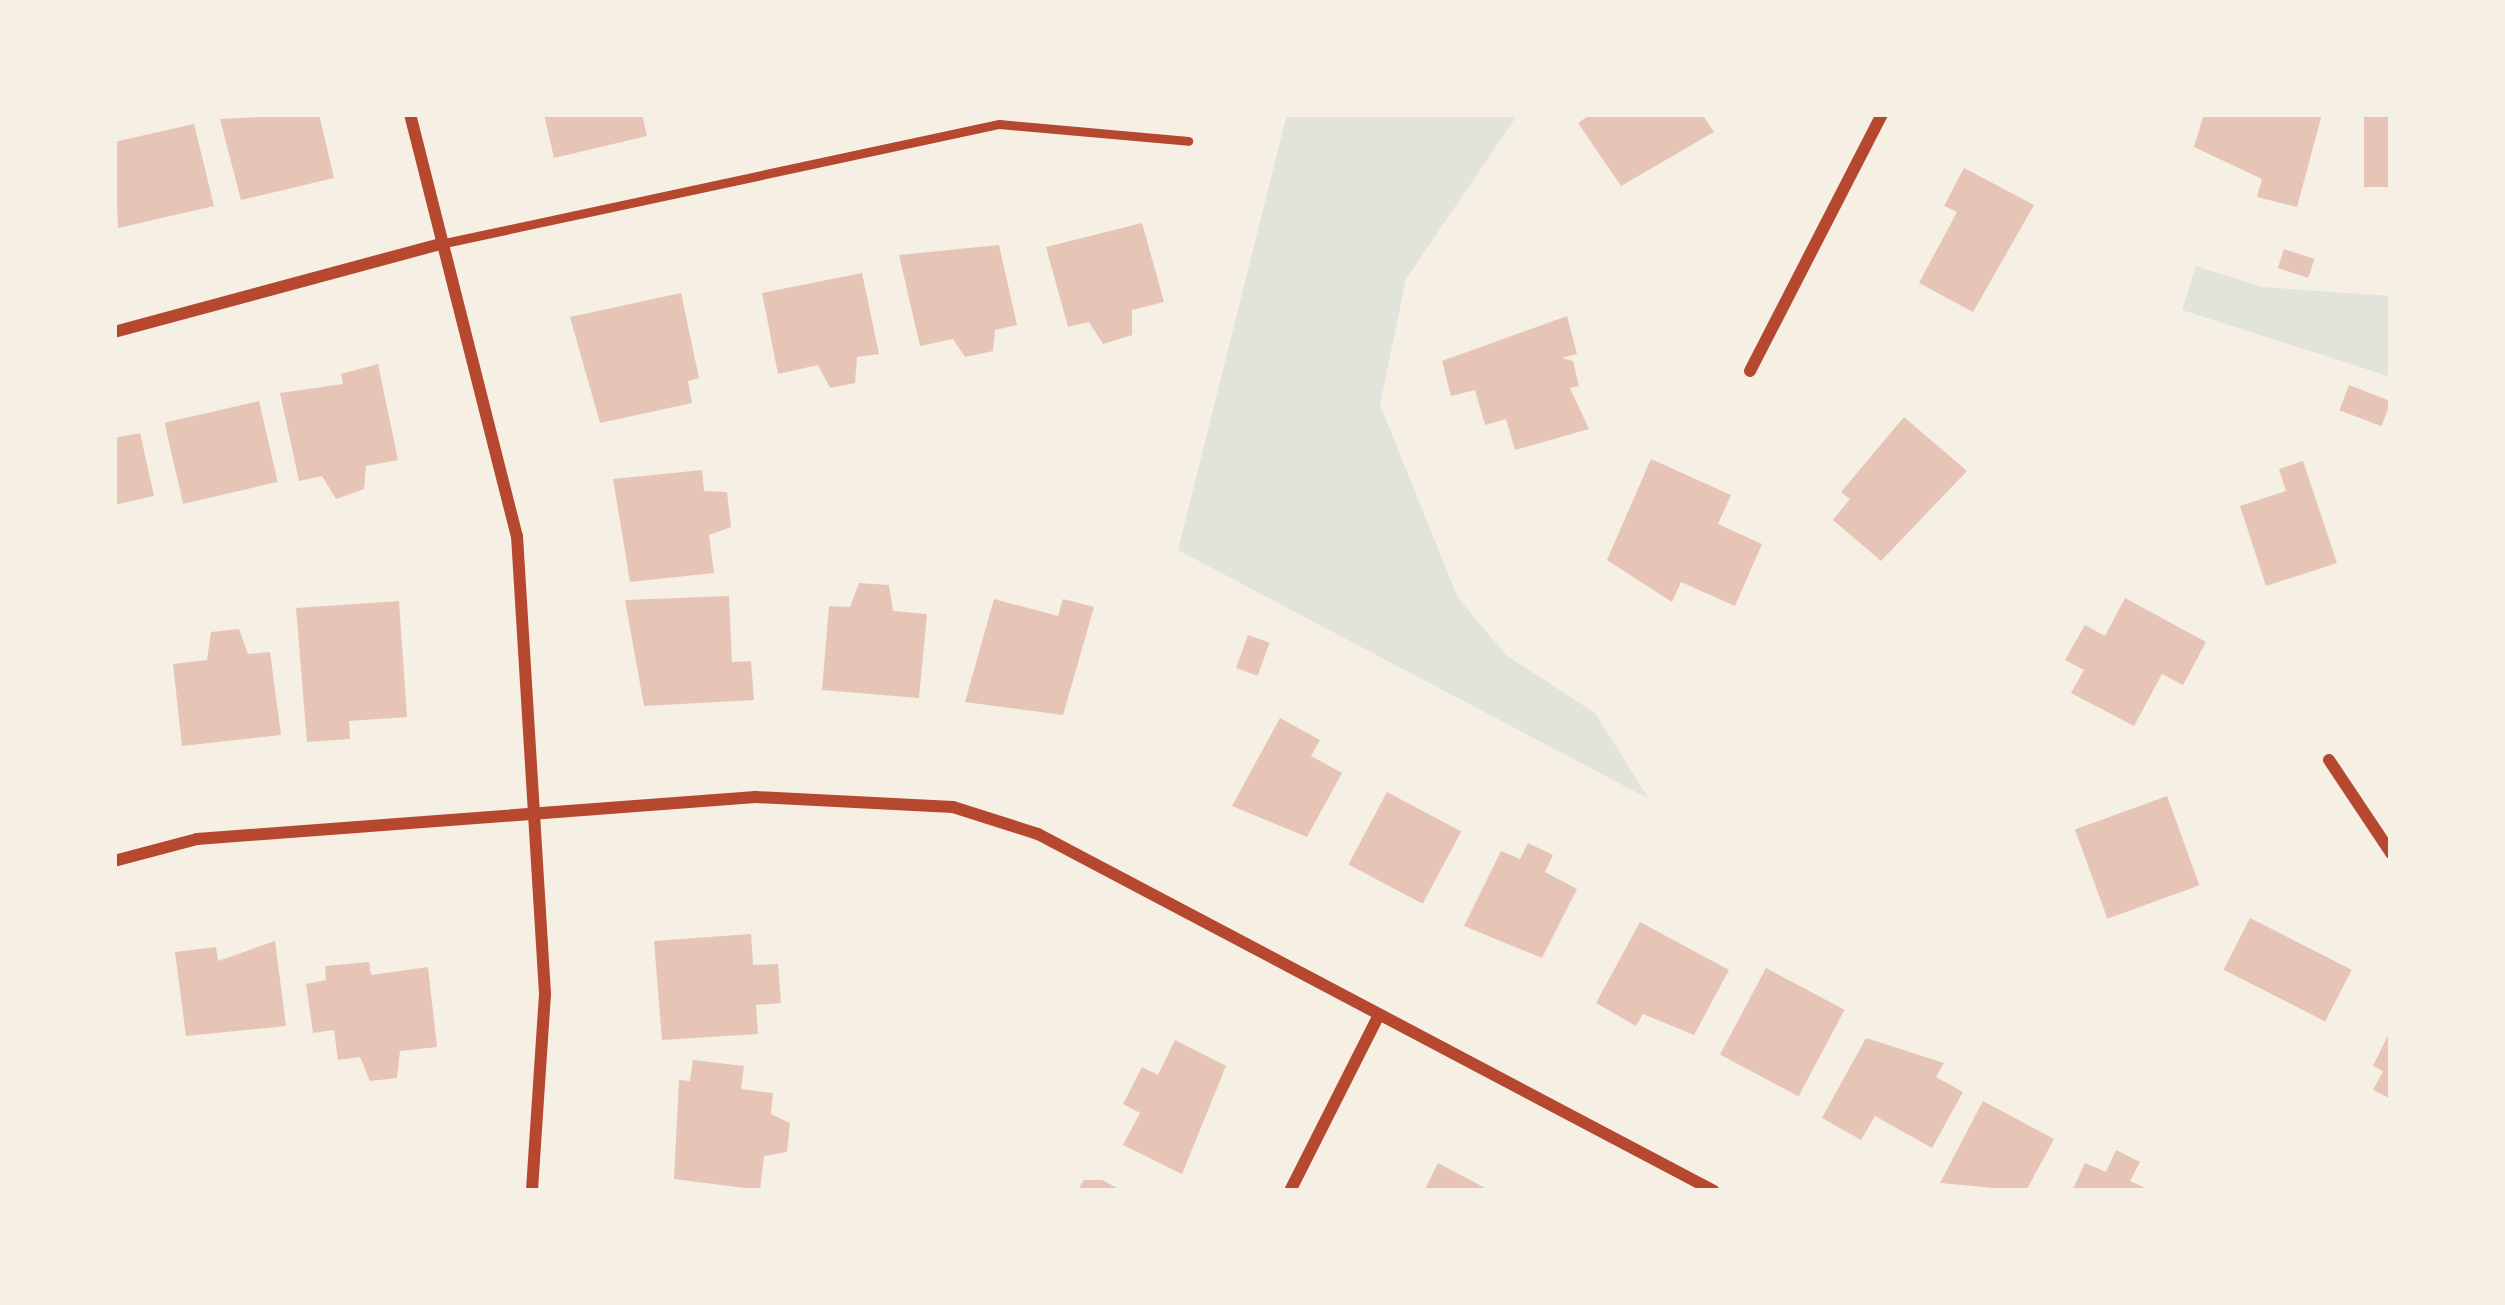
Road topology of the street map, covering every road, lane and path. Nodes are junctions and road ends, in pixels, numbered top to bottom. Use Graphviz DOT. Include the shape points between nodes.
graph roads {
  1 [pos="410,114"];
  2 [pos="1882,114"];
  3 [pos="1188,140"];
  4 [pos="440,244"];
  5 [pos="114,332"];
  6 [pos="1750,371"];
  7 [pos="2329,760"];
  8 [pos="534,820"];
  9 [pos="2391,853"];
  10 [pos="114,861"];
  11 [pos="1378,1015"];
  12 [pos="532,1191"];
  13 [pos="1290,1191"];
  14 [pos="1714,1191"];
  1 -- 4 [label="street"];
  2 -- 6 [label="street"];
  3 -- 4 [label="lane" via="999,124"];
  4 -- 5 [label="street"];
  4 -- 8 [label="street" via="518,536"];
  7 -- 9 [label="street"];
  8 -- 10 [label="street" via="197,838"];
  8 -- 11 [label="street" via="755,797 952,807 1038,834"];
  8 -- 12 [label="street" via="545,994"];
  11 -- 13 [label="street"];
  11 -- 14 [label="street"];
}
